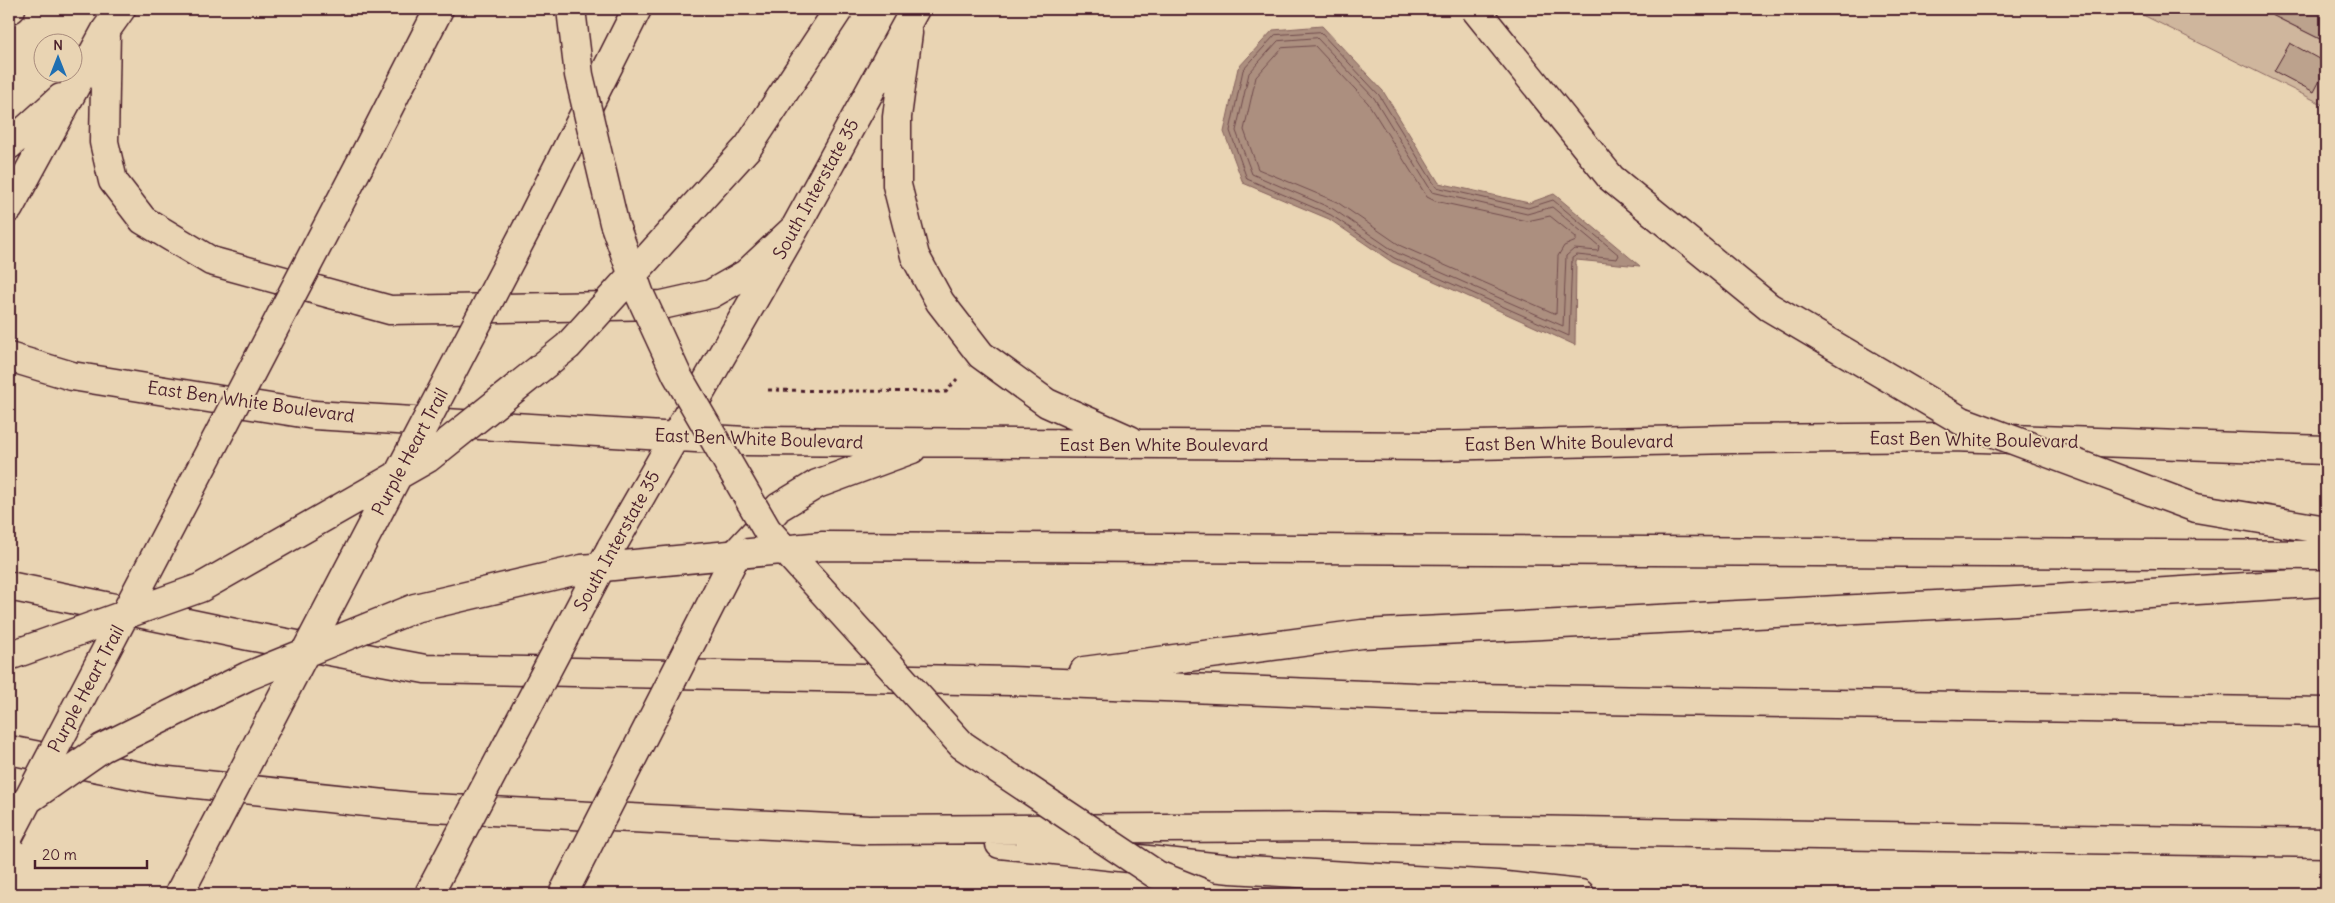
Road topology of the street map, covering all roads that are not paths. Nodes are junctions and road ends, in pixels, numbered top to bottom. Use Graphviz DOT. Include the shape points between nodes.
graph roads {
  1 [pos="439,9"];
  2 [pos="571,9"];
  3 [pos="637,9"];
  4 [pos="839,9"];
  5 [pos="1475,9"];
  6 [pos="913,13"];
  7 [pos="114,20"];
  8 [pos="76,86"];
  9 [pos="9,145"];
  10 [pos="9,208"];
  11 [pos="795,228"];
  12 [pos="9,357"];
  13 [pos="676,436"];
  14 [pos="928,444"];
  15 [pos="1140,444"];
  16 [pos="2326,450"];
  17 [pos="2326,530"];
  18 [pos="2326,556"];
  19 [pos="2326,582"];
  20 [pos="9,586"];
  21 [pos="9,656"];
  22 [pos="1011,681"];
  23 [pos="2326,712"];
  24 [pos="9,750"];
  25 [pos="9,813"];
  26 [pos="869,830"];
  27 [pos="9,836"];
  28 [pos="2326,843"];
  29 [pos="179,894"];
  30 [pos="429,894"];
  31 [pos="563,894"];
  32 [pos="1205,894"];
  33 [pos="1580,894"];
  1 -- 27 [label="main road, Purple Heart Trail, bridge"];
  2 -- 32 [label="main road, bridge" via="579,75 614,224 640,295 677,375 767,530 962,745 1157,875"];
  3 -- 29 [label="main road, Purple Heart Trail, bridge" via="528,226"];
  4 -- 21 [label="main road, bridge" via="748,147 568,346 428,458 200,588"];
  5 -- 17 [label="main road, bridge" via="1611,178 1769,307 1962,421 2196,508"];
  6 -- 11 [label="main road, South Interstate 35"];
  6 -- 15 [label="main road" via="897,116 897,185 915,256 940,302 981,355 1047,403"];
  7 -- 8 [label="main road"];
  7 -- 11 [label="main road" via="104,142 113,181 142,220 211,261 390,310 662,306 711,294 746,274"];
  8 -- 9 [label="main road"];
  8 -- 10 [label="main road"];
  11 -- 13 [label="main road, South Interstate 35"];
  12 -- 13 [label="main road, East Ben White Boulevard" via="72,376 314,415"];
  13 -- 14 [label="main road, East Ben White Boulevard" via="745,441"];
  13 -- 30 [label="main road, South Interstate 35, bridge" via="611,548"];
  14 -- 15 [label="main road, East Ben White Boulevard"];
  14 -- 31 [label="main road, bridge" via="817,484 779,507 738,551"];
  15 -- 16 [label="main road, East Ben White Boulevard" via="1433,446 1952,438"];
  18 -- 25 [label="main road, bridge" via="823,546 582,570 415,608 248,676 102,748"];
  19 -- 22 [label="main road" via="2054,600 1362,634"];
  20 -- 22 [label="main road" via="425,669"];
  22 -- 23 [label="main road" via="1425,697"];
  24 -- 26 [label="main road" via="159,780 413,807"];
  26 -- 28 [label="main road" via="1324,827"];
  26 -- 33 [label="main road" via="1231,869 1497,885"];
}
